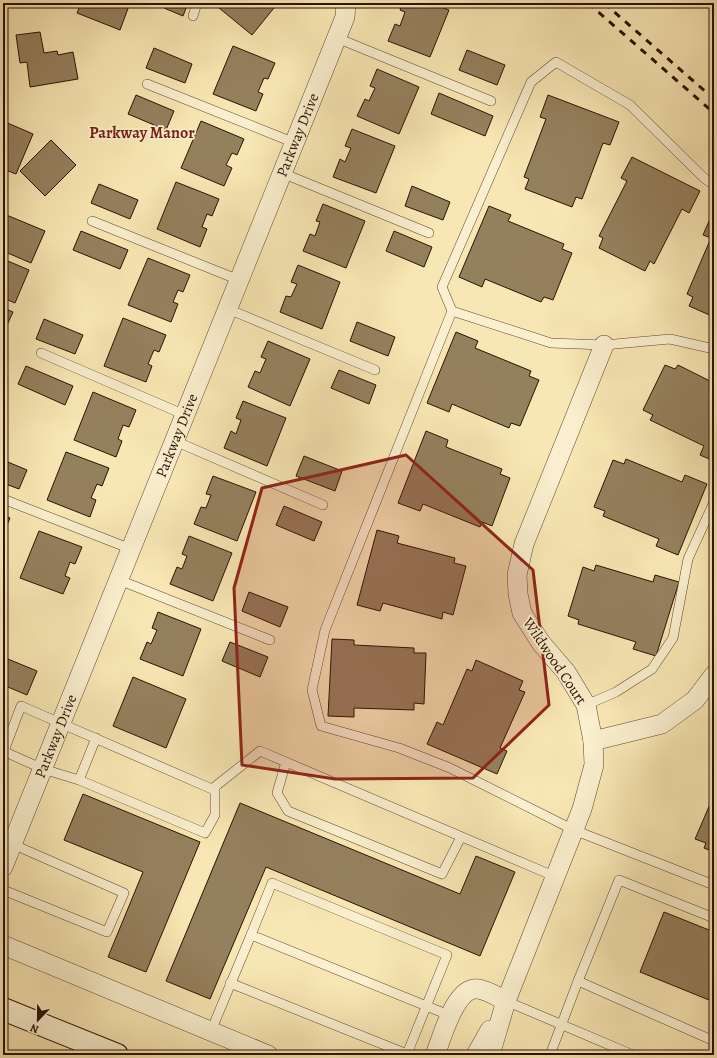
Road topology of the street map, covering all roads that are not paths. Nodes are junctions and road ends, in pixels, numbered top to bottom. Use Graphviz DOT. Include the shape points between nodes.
graph roads {
  1 [pos="197,3"];
  2 [pos="346,3"];
  3 [pos="193,16"];
  4 [pos="337,38"];
  5 [pos="147,84"];
  6 [pos="491,100"];
  7 [pos="294,143"];
  8 [pos="282,173"];
  9 [pos="714,185"];
  10 [pos="92,221"];
  11 [pos="429,233"];
  12 [pos="239,280"];
  13 [pos="228,309"];
  14 [pos="452,311"];
  15 [pos="604,345"];
  16 [pos="714,349"];
  17 [pos="41,353"];
  18 [pos="376,370"];
  19 [pos="185,415"];
  20 [pos="175,441"];
  21 [pos="3,499"];
  22 [pos="714,502"];
  23 [pos="323,505"];
  24 [pos="131,549"];
  25 [pos="119,580"];
  26 [pos="270,640"];
  27 [pos="714,675"];
  28 [pos="586,705"];
  29 [pos="61,723"];
  30 [pos="96,738"];
  31 [pos="593,742"];
  32 [pos="3,751"];
  33 [pos="286,762"];
  34 [pos="43,768"];
  35 [pos="79,780"];
  36 [pos="215,787"];
  37 [pos="574,830"];
  38 [pos="461,837"];
  39 [pos="8,842"];
  40 [pos="3,867"];
  41 [pos="556,877"];
  42 [pos="714,885"];
  43 [pos="3,890"];
  44 [pos="714,918"];
  45 [pos="250,935"];
  46 [pos="3,945"];
  47 [pos="578,982"];
  48 [pos="230,983"];
  49 [pos="506,1001"];
  50 [pos="426,1006"];
  51 [pos="3,1009"];
  52 [pos="451,1016"];
  53 [pos="562,1024"];
  54 [pos="211,1031"];
  55 [pos="714,1041"];
  56 [pos="111,1054"];
  57 [pos="268,1055"];
  58 [pos="435,1055"];
  59 [pos="476,1055"];
  60 [pos="490,1055"];
  61 [pos="550,1055"];
  62 [pos="633,1055"];
  1 -- 3 [label="lane"];
  2 -- 4 [label="street, Parkway Drive" via="345,17"];
  4 -- 6 [label="lane"];
  4 -- 7 [label="street, Parkway Drive"];
  5 -- 7 [label="lane"];
  7 -- 8 [label="street, Parkway Drive"];
  8 -- 11 [label="lane"];
  8 -- 12 [label="street, Parkway Drive"];
  9 -- 14 [label="lane" via="630,105 556,62 531,82 442,287"];
  10 -- 12 [label="lane"];
  12 -- 13 [label="street, Parkway Drive"];
  13 -- 18 [label="lane"];
  13 -- 19 [label="street, Parkway Drive"];
  14 -- 15 [label="lane" via="551,343"];
  14 -- 37 [label="lane" via="325,630 312,690 321,726 399,748 450,768"];
  15 -- 16 [label="lane" via="670,338"];
  15 -- 28 [label="street, Wildwood Court" via="524,544 517,575 522,613 541,643 566,672"];
  17 -- 19 [label="lane"];
  19 -- 20 [label="street, Parkway Drive"];
  20 -- 23 [label="lane"];
  20 -- 24 [label="street, Parkway Drive"];
  21 -- 24 [label="lane"];
  22 -- 28 [label="lane" via="688,559 673,638 652,669 616,692"];
  24 -- 25 [label="street, Parkway Drive"];
  25 -- 26 [label="lane"];
  25 -- 29 [label="street, Parkway Drive"];
  27 -- 31 [label="street" via="695,700 662,724"];
  28 -- 31 [label="street, Wildwood Court"];
  29 -- 30 [label="lane"];
  29 -- 32 [label="lane" via="20,706"];
  29 -- 34 [label="street, Parkway Drive"];
  30 -- 35 [label="lane"];
  30 -- 36 [label="lane" via="212,789"];
  31 -- 37 [label="street, Wildwood Court" via="594,765"];
  32 -- 34 [label="lane"];
  33 -- 36 [label="lane" via="260,751"];
  33 -- 38 [label="lane"];
  33 -- 38 [label="lane" via="278,792 288,811 442,874"];
  34 -- 35 [label="lane"];
  34 -- 39 [label="street, Parkway Drive"];
  35 -- 36 [label="lane" via="205,833 215,815"];
  37 -- 41 [label="street, Wildwood Court"];
  37 -- 42 [label="lane"];
  38 -- 41 [label="lane"];
  39 -- 40 [label="street, Parkway Drive"];
  39 -- 43 [label="lane" via="124,893 107,932"];
  41 -- 49 [label="street, Wildwood Court"];
  44 -- 47 [label="lane" via="619,880"];
  45 -- 48 [label="lane"];
  45 -- 50 [label="lane"];
  45 -- 50 [label="lane" via="272,883 447,955"];
  46 -- 54 [label="street"];
  47 -- 53 [label="lane"];
  47 -- 55 [label="lane"];
  48 -- 50 [label="lane" via="407,1054"];
  48 -- 54 [label="lane"];
  49 -- 52 [label="street" via="477,989 464,992"];
  49 -- 53 [label="lane"];
  49 -- 59 [label="street, Wildwood Court"];
  49 -- 60 [label="street, Wildwood Court"];
  50 -- 52 [label="lane"];
  51 -- 56 [label="main road"];
  52 -- 58 [label="street"];
  53 -- 61 [label="lane"];
  53 -- 62 [label="lane"];
  54 -- 57 [label="street"];
}
